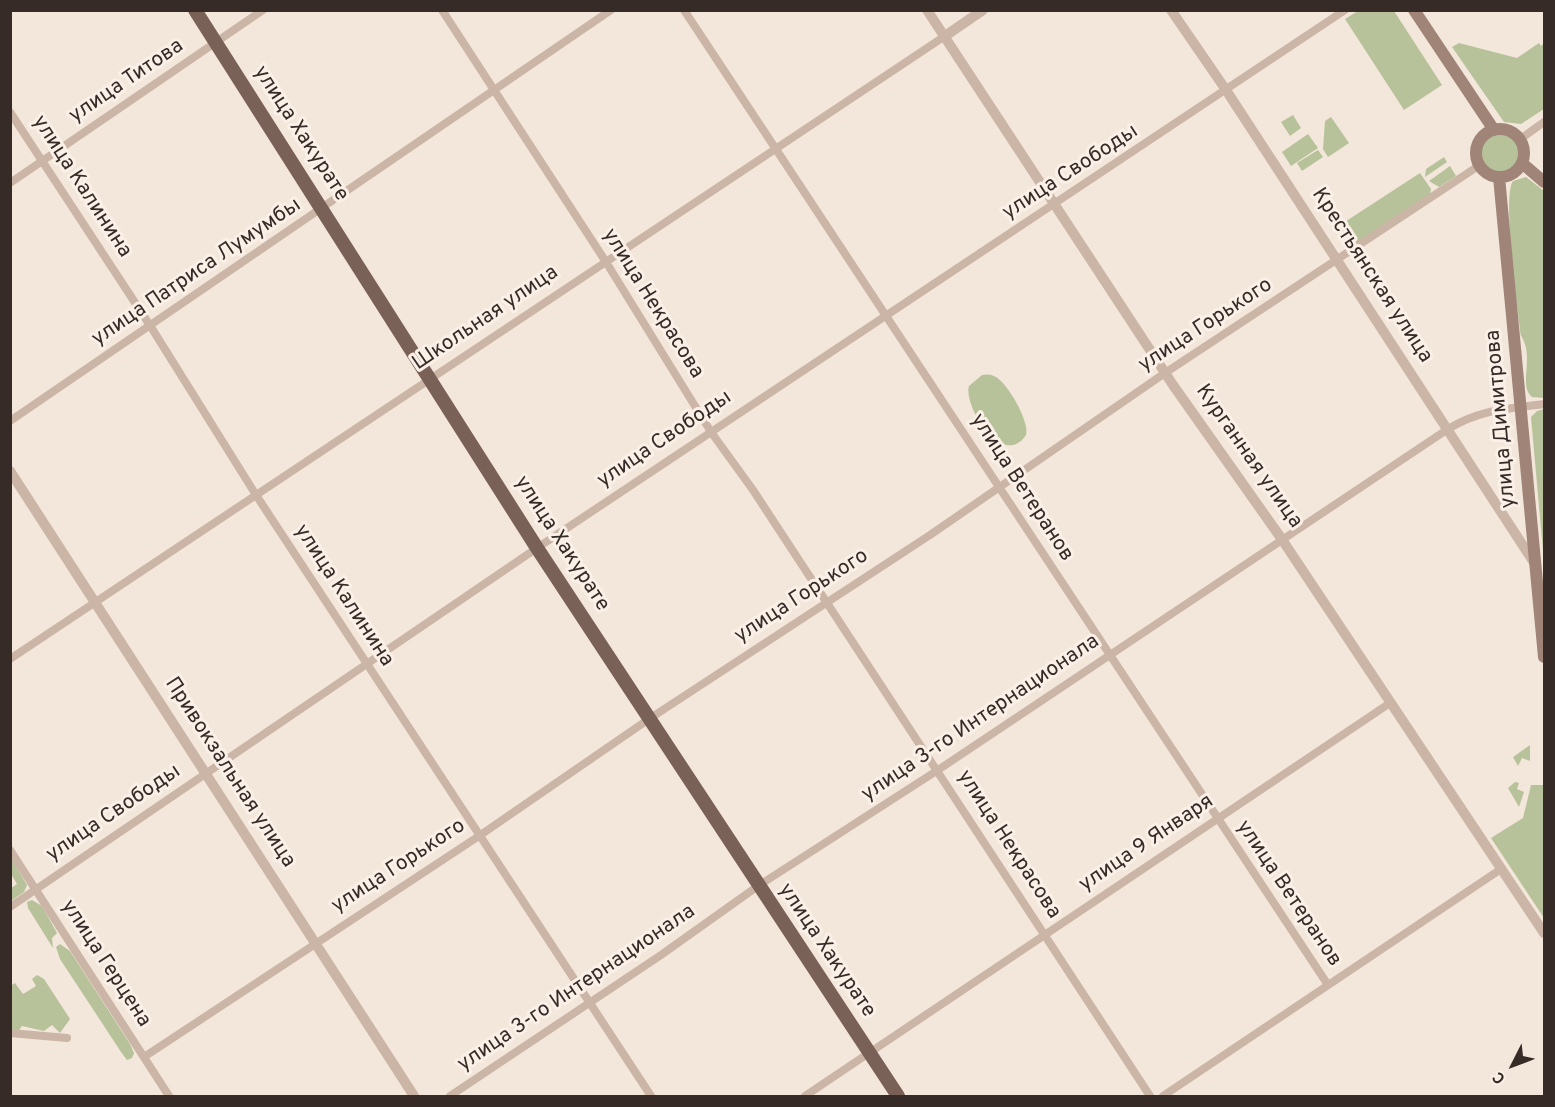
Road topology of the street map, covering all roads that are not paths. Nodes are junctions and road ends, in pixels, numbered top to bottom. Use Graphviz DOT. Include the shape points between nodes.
graph roads {
  1 [pos="195,10"];
  2 [pos="263,10"];
  3 [pos="442,10"];
  4 [pos="611,10"];
  5 [pos="684,10"];
  6 [pos="927,10"];
  7 [pos="983,10"];
  8 [pos="1171,10"];
  9 [pos="1345,10"];
  10 [pos="1414,10"];
  11 [pos="945,36"];
  12 [pos="216,44"];
  13 [pos="493,89"];
  14 [pos="1226,90"];
  15 [pos="10,111"];
  16 [pos="1545,122"];
  17 [pos="1494,130"];
  18 [pos="1519,140"];
  19 [pos="775,149"];
  20 [pos="42,161"];
  21 [pos="1522,163"];
  22 [pos="1480,165"];
  23 [pos="1499,177"];
  24 [pos="1545,182"];
  25 [pos="10,183"];
  26 [pos="1055,205"];
  27 [pos="324,210"];
  28 [pos="1338,261"];
  29 [pos="606,262"];
  30 [pos="885,316"];
  31 [pos="151,327"];
  32 [pos="1165,373"];
  33 [pos="431,378"];
  34 [pos="1545,404"];
  35 [pos="1521,407"];
  36 [pos="10,421"];
  37 [pos="1448,429"];
  38 [pos="711,432"];
  39 [pos="10,471"];
  40 [pos="1001,488"];
  41 [pos="256,495"];
  42 [pos="1281,538"];
  43 [pos="537,548"];
  44 [pos="1535,564"];
  45 [pos="96,602"];
  46 [pos="826,602"];
  47 [pos="1110,656"];
  48 [pos="1545,657"];
  49 [pos="10,659"];
  50 [pos="368,666"];
  51 [pos="1390,703"];
  52 [pos="649,719"];
  53 [pos="938,770"];
  54 [pos="207,774"];
  55 [pos="1217,819"];
  56 [pos="479,836"];
  57 [pos="10,850"];
  58 [pos="1501,869"];
  59 [pos="758,886"];
  60 [pos="36,890"];
  61 [pos="10,907"];
  62 [pos="1543,928"];
  63 [pos="1044,935"];
  64 [pos="316,943"];
  65 [pos="1328,985"];
  66 [pos="589,1004"];
  67 [pos="10,1033"];
  68 [pos="66,1038"];
  69 [pos="869,1053"];
  70 [pos="144,1057"];
  71 [pos="169,1096"];
  72 [pos="414,1096"];
  73 [pos="450,1096"];
  74 [pos="651,1096"];
  75 [pos="805,1096"];
  76 [pos="898,1096"];
  77 [pos="1150,1096"];
  78 [pos="1163,1096"];
  1 -- 12 [label="main road, улица Хакурате"];
  2 -- 12 [label="street, улица Титова"];
  3 -- 13 [label="street, улица Некрасова"];
  4 -- 13 [label="street, улица Патриса Лумумбы"];
  5 -- 19 [label="street, улица Ветеранов"];
  6 -- 11 [label="street, Курганная улица"];
  7 -- 11 [label="street, Школьная улица"];
  8 -- 14 [label="street, Крестьянская улица"];
  9 -- 14 [label="street, улица Свободы"];
  10 -- 17 [label="main road"];
  11 -- 19 [label="street, Школьная улица"];
  11 -- 26 [label="street, Курганная улица"];
  12 -- 20 [label="street, улица Титова"];
  12 -- 27 [label="main road, улица Хакурате"];
  13 -- 27 [label="street, улица Патриса Лумумбы"];
  13 -- 29 [label="street, улица Некрасова"];
  14 -- 26 [label="street, улица Свободы"];
  14 -- 28 [label="street, Крестьянская улица"];
  15 -- 20 [label="street, улица Калинина"];
  16 -- 18 [label="street"];
  17 -- 18 [label="main road" via="1506,130"];
  17 -- 22 [label="main road" via="1478,144"];
  18 -- 21 [label="main road" via="1524,152"];
  19 -- 29 [label="street, Школьная улица"];
  19 -- 30 [label="street, улица Ветеранов"];
  20 -- 25 [label="street, улица Титова"];
  20 -- 31 [label="street, улица Калинина"];
  21 -- 23 [label="main road" via="1513,173"];
  21 -- 24 [label="main road"];
  22 -- 23 [label="main road"];
  22 -- 28 [label="street, улица Горького"];
  23 -- 35 [label="main road, улица Димитрова"];
  26 -- 30 [label="street, улица Свободы"];
  26 -- 32 [label="street, Курганная улица"];
  27 -- 31 [label="street, улица Патриса Лумумбы"];
  27 -- 33 [label="main road, улица Хакурате"];
  28 -- 32 [label="street, улица Горького"];
  28 -- 37 [label="street, Крестьянская улица"];
  29 -- 33 [label="street, Школьная улица"];
  29 -- 38 [label="street, улица Некрасова"];
  30 -- 38 [label="street, улица Свободы"];
  30 -- 40 [label="street, улица Ветеранов"];
  31 -- 36 [label="street, улица Патриса Лумумбы"];
  31 -- 41 [label="street, улица Калинина"];
  32 -- 40 [label="street, улица Горького"];
  32 -- 42 [label="street, Курганная улица"];
  33 -- 41 [label="street, Школьная улица"];
  33 -- 43 [label="main road, улица Хакурате"];
  34 -- 35 [label="street, улица 3-го Интернационала"];
  35 -- 37 [label="street, улица 3-го Интернационала" via="1487,411"];
  35 -- 44 [label="main road, улица Димитрова"];
  37 -- 42 [label="street, улица 3-го Интернационала"];
  37 -- 44 [label="street, Крестьянская улица"];
  38 -- 43 [label="street, улица Свободы"];
  38 -- 46 [label="street, улица Некрасова"];
  39 -- 45 [label="street, Привокзальная улица"];
  40 -- 46 [label="street, улица Горького"];
  40 -- 47 [label="street, улица Ветеранов"];
  41 -- 45 [label="street, Школьная улица"];
  41 -- 50 [label="street, улица Калинина"];
  42 -- 47 [label="street, улица 3-го Интернационала"];
  42 -- 51 [label="street, Курганная улица"];
  43 -- 50 [label="street, улица Свободы"];
  43 -- 52 [label="main road, улица Хакурате"];
  44 -- 48 [label="main road, улица Димитрова"];
  45 -- 49 [label="street, Школьная улица"];
  45 -- 54 [label="street, Привокзальная улица"];
  46 -- 52 [label="street, улица Горького"];
  46 -- 53 [label="street, улица Некрасова"];
  47 -- 53 [label="street, улица 3-го Интернационала"];
  47 -- 55 [label="street, улица Ветеранов"];
  50 -- 54 [label="street, улица Свободы"];
  50 -- 56 [label="street, улица Калинина"];
  51 -- 55 [label="street, улица 9 Января"];
  51 -- 58 [label="street, Курганная улица"];
  52 -- 56 [label="street, улица Горького"];
  52 -- 59 [label="main road, улица Хакурате"];
  53 -- 59 [label="street, улица 3-го Интернационала"];
  53 -- 63 [label="street, улица Некрасова"];
  54 -- 60 [label="street, улица Свободы"];
  54 -- 64 [label="street, Привокзальная улица"];
  55 -- 63 [label="street, улица 9 Января"];
  55 -- 65 [label="street, улица Ветеранов"];
  56 -- 64 [label="street, улица Горького"];
  56 -- 66 [label="street, улица Калинина"];
  57 -- 60 [label="street, улица Герцена"];
  58 -- 62 [label="street, Курганная улица"];
  58 -- 65 [label="street"];
  59 -- 66 [label="street, улица 3-го Интернационала"];
  59 -- 69 [label="main road, улица Хакурате"];
  60 -- 61 [label="street, улица Свободы"];
  60 -- 70 [label="street, улица Герцена"];
  63 -- 69 [label="street, улица 9 Января"];
  63 -- 77 [label="street, улица Некрасова"];
  64 -- 70 [label="street, улица Горького"];
  64 -- 72 [label="street, Привокзальная улица"];
  65 -- 78 [label="street"];
  66 -- 73 [label="street, улица 3-го Интернационала"];
  66 -- 74 [label="street, улица Калинина"];
  67 -- 68 [label="street"];
  69 -- 75 [label="street, улица 9 Января"];
  69 -- 76 [label="main road, улица Хакурате"];
  70 -- 71 [label="street, улица Герцена"];
}
